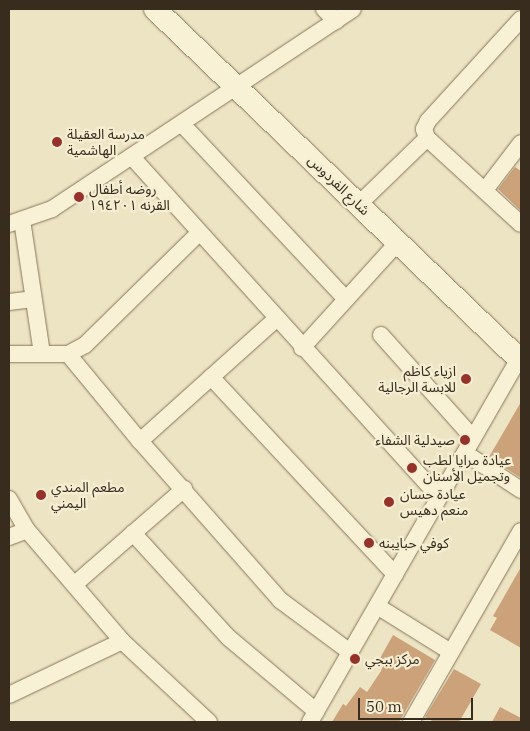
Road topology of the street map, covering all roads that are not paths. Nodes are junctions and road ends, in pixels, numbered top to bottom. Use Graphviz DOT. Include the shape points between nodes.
graph roads {
  1 [pos="156,9"];
  2 [pos="324,9"];
  3 [pos="354,9"];
  4 [pos="521,19"];
  5 [pos="336,21"];
  6 [pos="238,88"];
  7 [pos="182,124"];
  8 [pos="427,138"];
  9 [pos="521,143"];
  10 [pos="132,157"];
  11 [pos="485,190"];
  12 [pos="359,204"];
  13 [pos="15,222"];
  14 [pos="521,224"];
  15 [pos="198,233"];
  16 [pos="398,242"];
  17 [pos="33,299"];
  18 [pos="346,299"];
  19 [pos="9,302"];
  20 [pos="276,319"];
  21 [pos="381,336"];
  22 [pos="302,348"];
  23 [pos="9,354"];
  24 [pos="42,354"];
  25 [pos="68,354"];
  26 [pos="520,360"];
  27 [pos="210,377"];
  28 [pos="140,442"];
  29 [pos="469,445"];
  30 [pos="184,489"];
  31 [pos="521,490"];
  32 [pos="440,496"];
  33 [pos="9,499"];
  34 [pos="27,530"];
  35 [pos="521,531"];
  36 [pos="133,533"];
  37 [pos="9,537"];
  38 [pos="395,574"];
  39 [pos="75,584"];
  40 [pos="377,606"];
  41 [pos="122,641"];
  42 [pos="350,652"];
  43 [pos="451,652"];
  44 [pos="9,695"];
  45 [pos="313,717"];
  46 [pos="210,722"];
  47 [pos="411,722"];
  1 -- 6 [label="street, شارع الفردوس"];
  2 -- 5 [label="street"];
  3 -- 5 [label="street"];
  4 -- 8 [label="street" via="428,121 424,129"];
  5 -- 6 [label="street"];
  6 -- 7 [label="street"];
  6 -- 12 [label="street, شارع الفردوس"];
  7 -- 10 [label="street"];
  7 -- 18 [label="street"];
  8 -- 11 [label="street"];
  8 -- 12 [label="street"];
  9 -- 11 [label="street"];
  10 -- 13 [label="street" via="52,209"];
  10 -- 15 [label="street"];
  11 -- 14 [label="street"];
  12 -- 16 [label="street, شارع الفردوس"];
  13 -- 17 [label="street"];
  15 -- 20 [label="street"];
  15 -- 25 [label="street" via="112,320 85,345"];
  16 -- 18 [label="street"];
  16 -- 26 [label="street, شارع الفردوس"];
  17 -- 19 [label="street"];
  17 -- 24 [label="street"];
  18 -- 22 [label="street"];
  20 -- 22 [label="street"];
  20 -- 27 [label="street"];
  21 -- 29 [label="street"];
  22 -- 32 [label="street"];
  23 -- 24 [label="street"];
  24 -- 25 [label="street"];
  25 -- 28 [label="street"];
  26 -- 29 [label="street"];
  27 -- 28 [label="street"];
  27 -- 38 [label="street"];
  28 -- 30 [label="street"];
  29 -- 31 [label="street"];
  29 -- 32 [label="street"];
  30 -- 36 [label="street"];
  30 -- 42 [label="street" via="280,600"];
  32 -- 38 [label="street"];
  33 -- 34 [label="street"];
  34 -- 37 [label="street"];
  34 -- 39 [label="street"];
  35 -- 43 [label="street"];
  36 -- 39 [label="street"];
  36 -- 45 [label="street" via="229,638"];
  38 -- 40 [label="street"];
  39 -- 41 [label="street"];
  40 -- 42 [label="street"];
  40 -- 43 [label="street"];
  41 -- 44 [label="street"];
  41 -- 46 [label="street"];
  42 -- 45 [label="street"];
  43 -- 47 [label="street"];
}
